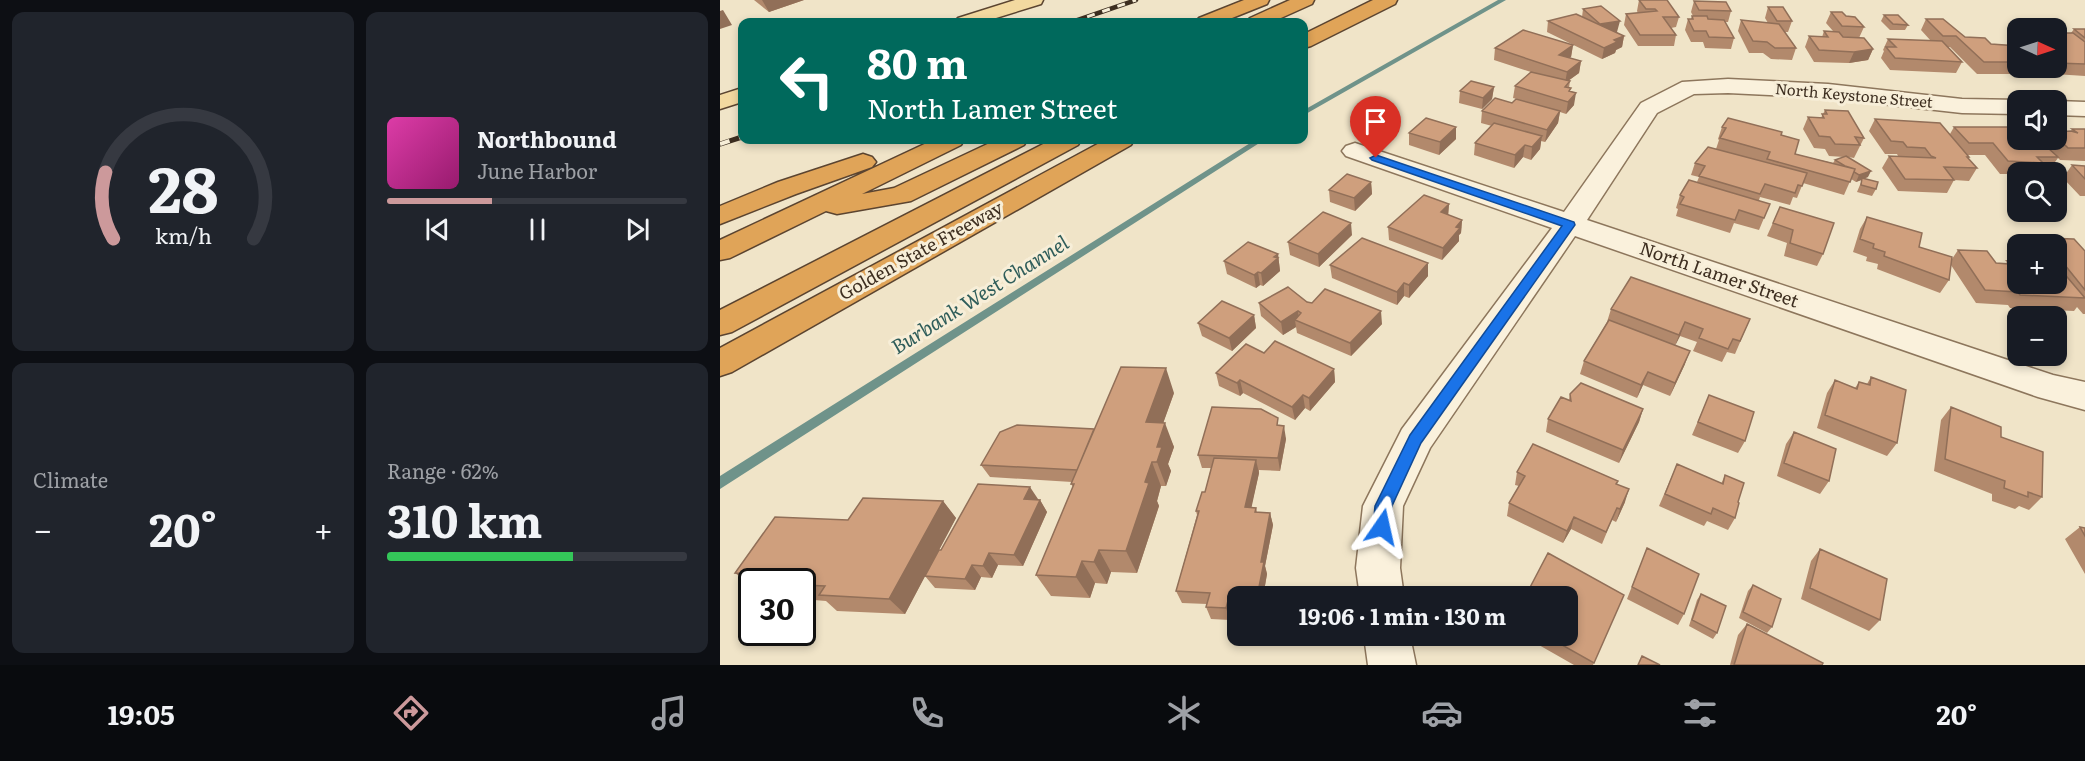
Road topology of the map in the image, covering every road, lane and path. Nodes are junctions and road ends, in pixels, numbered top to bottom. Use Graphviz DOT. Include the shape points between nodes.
graph roads {
  1 [pos="1034,0"];
  2 [pos="1260,0"];
  3 [pos="1388,0"];
  4 [pos="1312,7"];
  5 [pos="978,18"];
  6 [pos="1216,18"];
  7 [pos="1272,18"];
  8 [pos="1308,40"];
  9 [pos="738,96"];
  10 [pos="720,102"];
  11 [pos="2007,107"];
  12 [pos="2067,108"];
  13 [pos="2085,109"];
  14 [pos="918,144"];
  15 [pos="944,144"];
  16 [pos="1006,144"];
  17 [pos="1061,144"];
  18 [pos="1115,144"];
  19 [pos="1355,151"];
  20 [pos="797,213"];
  21 [pos="720,216"];
  22 [pos="1569,225"];
  23 [pos="720,251"];
  24 [pos="720,324"];
  25 [pos="720,363"];
  26 [pos="2085,396"];
  27 [pos="1380,586"];
  28 [pos="1389,646"];
  29 [pos="1392,665"];
  1 -- 5 [label="main road"];
  2 -- 6 [label="highway"];
  3 -- 8 [label="highway"];
  4 -- 7 [label="highway"];
  9 -- 10 [label="main road"];
  11 -- 22 [label="street, North Keystone Street" via="1962,106 1828,91 1690,87 1649,108"];
  12 -- 13 [label="street"];
  14 -- 21 [label="highway" via="787,188"];
  15 -- 20 [label="highway"];
  16 -- 20 [label="highway" via="901,195"];
  17 -- 24 [label="highway"];
  18 -- 25 [label="highway, Golden State Freeway"];
  19 -- 22 [label="street, North Lamer Street"];
  20 -- 23 [label="highway"];
  22 -- 26 [label="street, North Lamer Street" via="2051,388"];
  22 -- 27 [label="street" via="1415,440 1383,506 1378,568"];
  28 -- 29 [label="street"];
}
